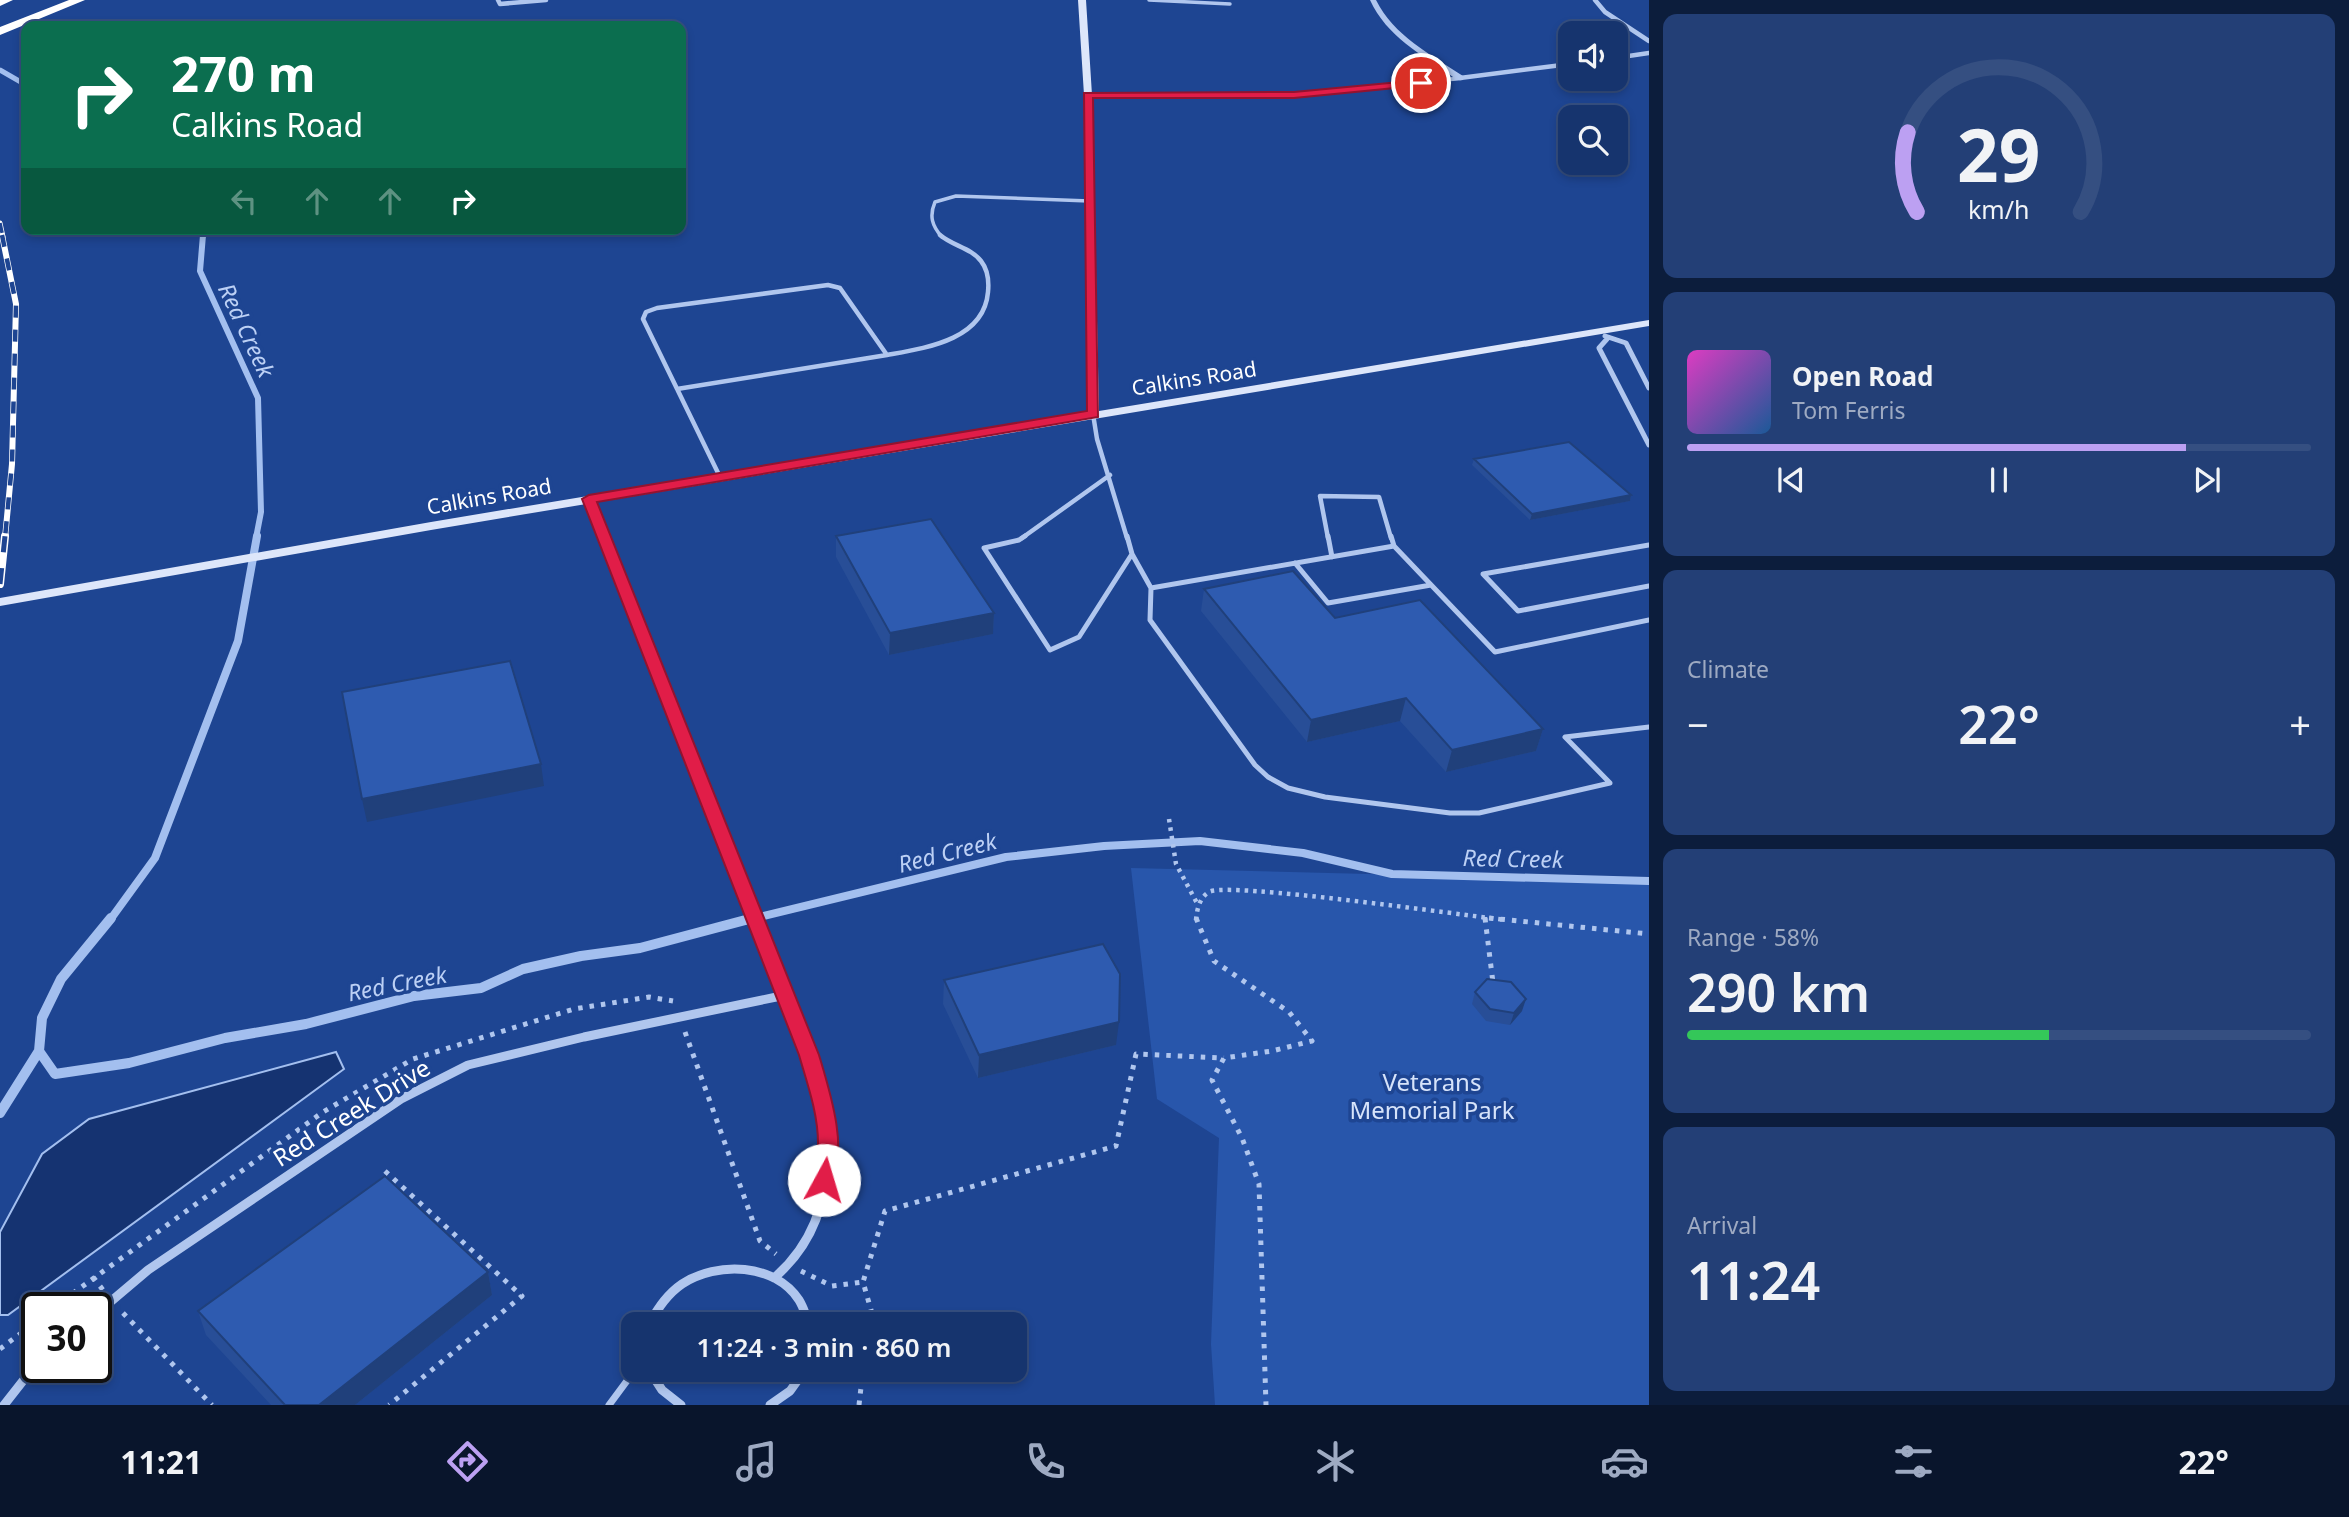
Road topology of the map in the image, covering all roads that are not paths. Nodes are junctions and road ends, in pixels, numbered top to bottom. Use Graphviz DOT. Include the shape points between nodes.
graph roads {
  1 [pos="7,0"];
  2 [pos="79,0"];
  3 [pos="498,0"];
  4 [pos="546,0"];
  5 [pos="1082,0"];
  6 [pos="1149,0"];
  7 [pos="1373,0"];
  8 [pos="1595,0"];
  9 [pos="0,3"];
  10 [pos="1230,4"];
  11 [pos="25,21"];
  12 [pos="21,23"];
  13 [pos="0,31"];
  14 [pos="1649,41"];
  15 [pos="1649,54"];
  16 [pos="1628,56"];
  17 [pos="1558,66"];
  18 [pos="1460,78"];
  19 [pos="1088,95"];
  20 [pos="1089,201"];
  21 [pos="1649,323"];
  22 [pos="1603,335"];
  23 [pos="887,355"];
  24 [pos="1649,388"];
  25 [pos="677,389"];
  26 [pos="1093,414"];
  27 [pos="1649,445"];
  28 [pos="1110,475"];
  29 [pos="720,477"];
  30 [pos="589,499"];
  31 [pos="1649,545"];
  32 [pos="1394,546"];
  33 [pos="1132,554"];
  34 [pos="1332,557"];
  35 [pos="1295,563"];
  36 [pos="1431,585"];
  37 [pos="1649,586"];
  38 [pos="1151,588"];
  39 [pos="0,602"];
  40 [pos="1649,620"];
  41 [pos="1649,727"];
  42 [pos="786,995"];
  43 [pos="774,1278"];
  44 [pos="112,1301"];
  45 [pos="653,1312"];
  46 [pos="807,1312"];
  47 [pos="626,1382"];
  48 [pos="655,1382"];
  49 [pos="799,1382"];
  50 [pos="22,1383"];
  51 [pos="778,1404"];
  52 [pos="5,1405"];
  53 [pos="610,1405"];
  54 [pos="681,1405"];
  1 -- 9 [label="highway"];
  2 -- 11 [label="highway"];
  3 -- 4 [label="street" via="500,4"];
  5 -- 19 [label="main road"];
  6 -- 10 [label="lane"];
  7 -- 18 [label="street" via="1391,28"];
  8 -- 14 [label="street" via="1605,12"];
  12 -- 13 [label="highway"];
  15 -- 16 [label="street"];
  17 -- 18 [label="street"];
  18 -- 19 [label="street" via="1294,95"];
  19 -- 20 [label="main road"];
  20 -- 23 [label="lane" via="956,196 934,202 931,219 937,232 970,251 984,266 988,291 983,315 962,332 930,347"];
  20 -- 26 [label="main road"];
  21 -- 22 [label="main road, Calkins Road"];
  22 -- 24 [label="street" via="1626,343"];
  22 -- 26 [label="main road, Calkins Road"];
  22 -- 27 [label="street" via="1599,348"];
  23 -- 25 [label="lane"];
  23 -- 25 [label="lane" via="840,288 828,285 657,308 646,312 643,319"];
  25 -- 29 [label="lane"];
  26 -- 28 [label="lane"];
  26 -- 29 [label="main road, Calkins Road"];
  28 -- 33 [label="lane"];
  28 -- 33 [label="lane" via="1019,540 984,548 1050,650 1079,636"];
  29 -- 30 [label="main road, Calkins Road"];
  30 -- 39 [label="main road, Calkins Road"];
  30 -- 42 [label="street"];
  31 -- 37 [label="lane" via="1483,574 1518,611"];
  32 -- 34 [label="lane"];
  32 -- 34 [label="lane" via="1379,497 1320,496"];
  32 -- 36 [label="lane"];
  33 -- 38 [label="lane"];
  34 -- 35 [label="lane"];
  35 -- 36 [label="lane" via="1328,603"];
  35 -- 38 [label="lane"];
  36 -- 40 [label="lane" via="1496,652"];
  38 -- 41 [label="lane" via="1150,620 1255,765 1288,788 1325,797 1479,813 1610,783 1565,737"];
  42 -- 43 [label="street" via="823,1102 828,1142 820,1214 789,1265"];
  42 -- 44 [label="street, Red Creek Drive" via="468,1065 401,1099 148,1270"];
  43 -- 45 [label="street" via="748,1269 721,1268 695,1275 671,1289"];
  43 -- 46 [label="street" via="794,1292"];
  47 -- 53 [label="lane"];
  48 -- 54 [label="street"];
  49 -- 51 [label="street"];
  50 -- 52 [label="street"];
}
